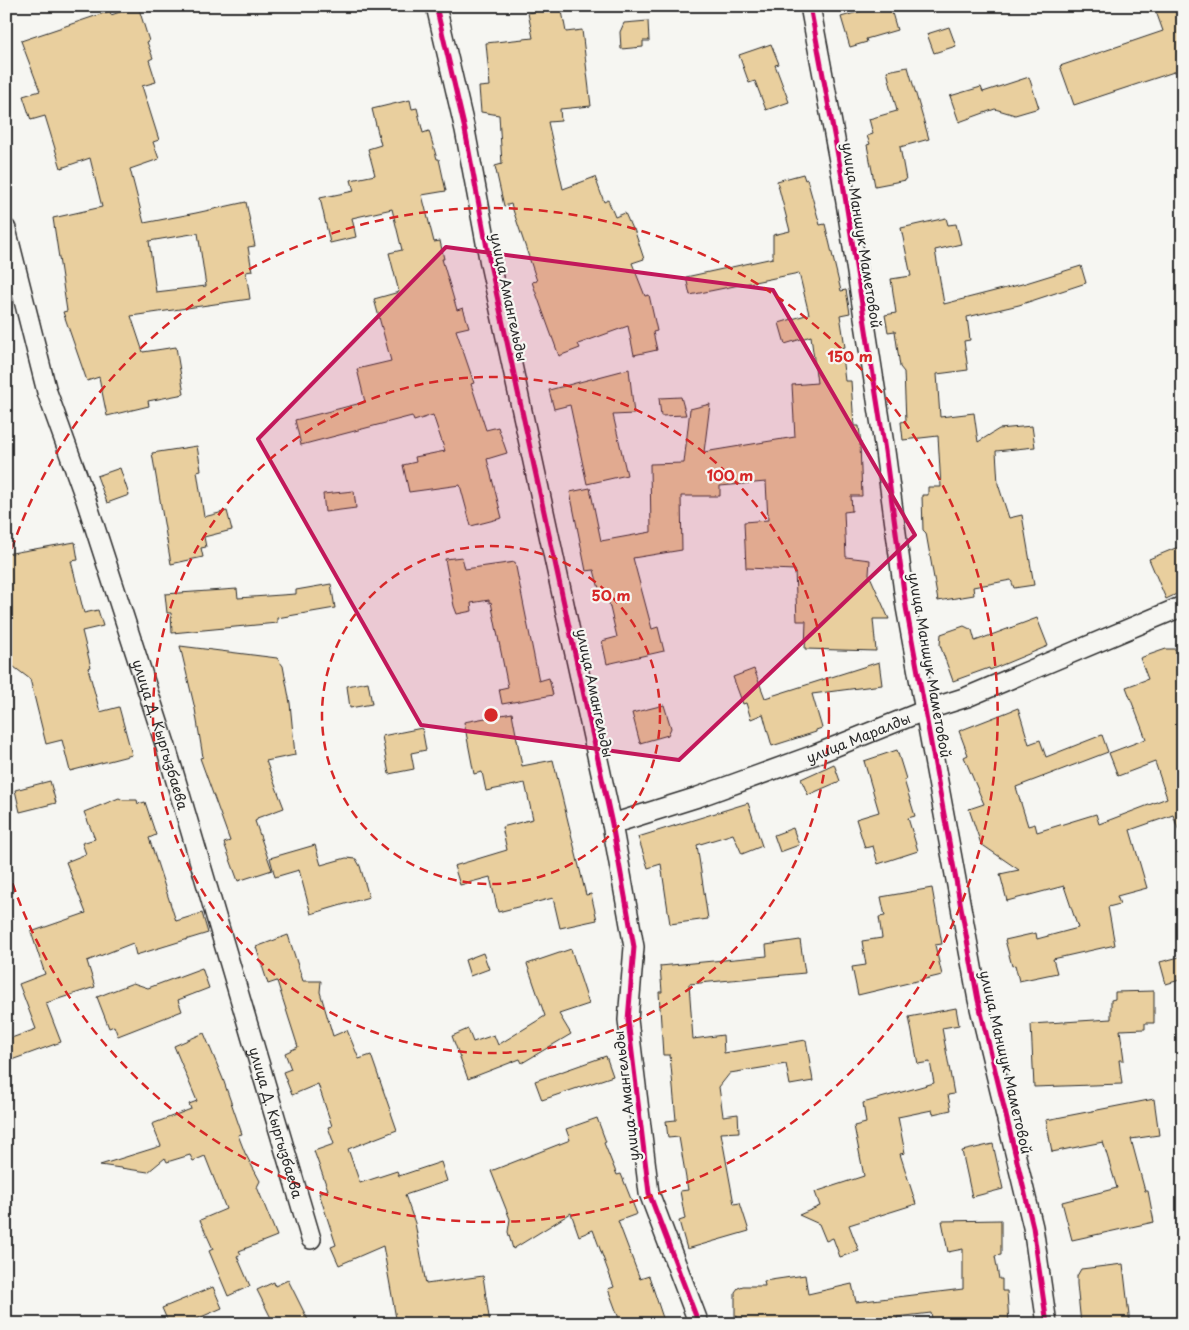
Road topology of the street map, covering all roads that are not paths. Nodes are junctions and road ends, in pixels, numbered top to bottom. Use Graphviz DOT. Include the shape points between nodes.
graph roads {
  1 [pos="436,6"];
  2 [pos="810,6"];
  3 [pos="6,230"];
  4 [pos="1183,606"];
  5 [pos="926,710"];
  6 [pos="612,824"];
  7 [pos="311,1239"];
  8 [pos="699,1324"];
  9 [pos="1047,1324"];
  1 -- 6 [label="street, улица Амангельды"];
  2 -- 5 [label="street, улица Маншук Маметовой" via="842,177 906,607"];
  3 -- 7 [label="street, улица Д. Кыргызбаева" via="47,392 86,500 166,747"];
  4 -- 5 [label="street, улица Маралды" via="967,698"];
  5 -- 6 [label="street, улица Маралды" via="814,755"];
  5 -- 9 [label="street, улица Маншук Маметовой" via="978,1000 1033,1227"];
  6 -- 8 [label="street, улица Амангельды" via="634,947 628,1020 649,1193"];
}
